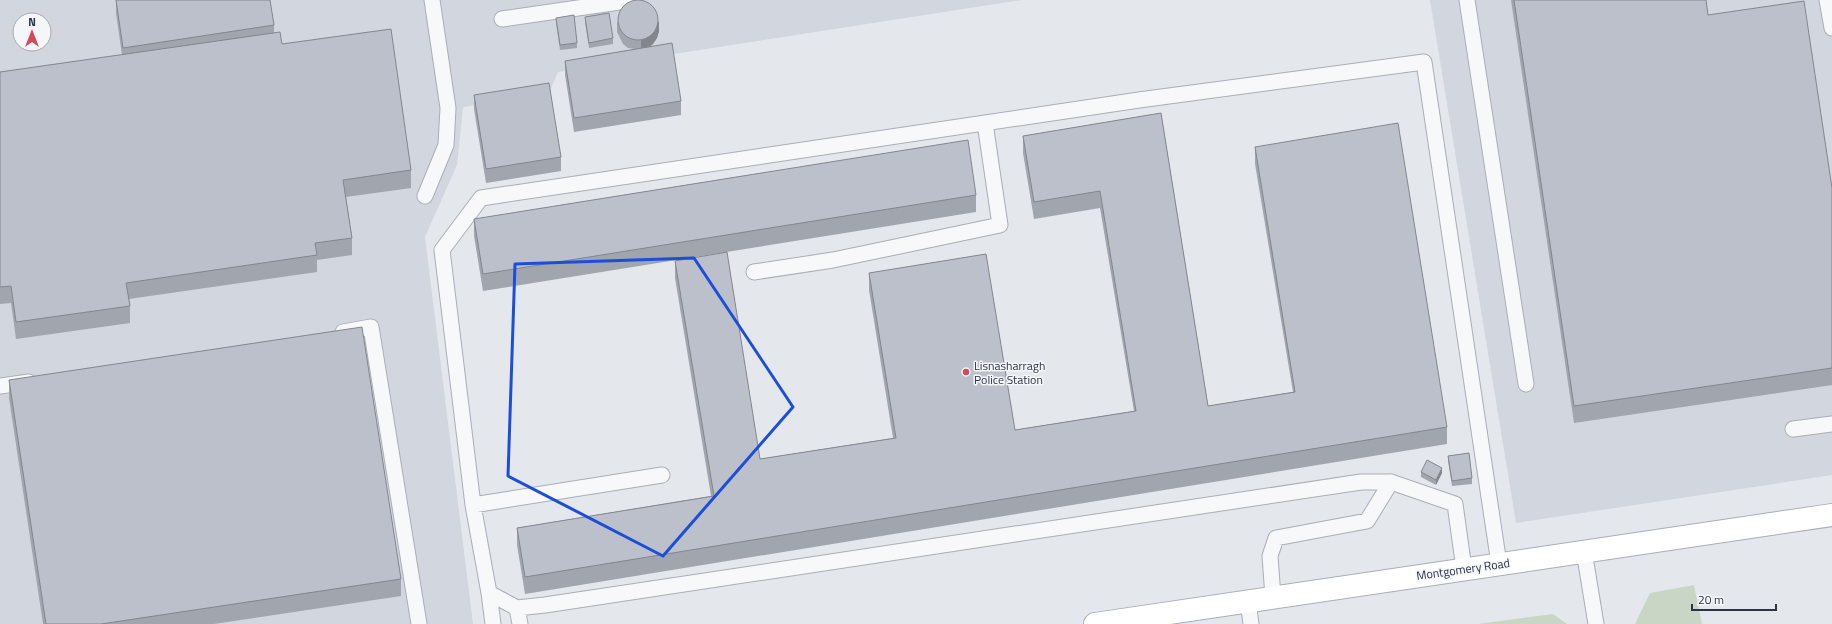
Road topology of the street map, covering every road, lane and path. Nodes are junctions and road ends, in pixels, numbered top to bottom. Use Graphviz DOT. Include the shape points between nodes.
graph roads {
  1 [pos="432,0"];
  2 [pos="633,0"];
  3 [pos="1467,0"];
  4 [pos="1827,0"];
  5 [pos="502,19"];
  6 [pos="1832,28"];
  7 [pos="985,123"];
  8 [pos="425,196"];
  9 [pos="754,272"];
  10 [pos="325,335"];
  11 [pos="46,379"];
  12 [pos="1526,384"];
  13 [pos="0,386"];
  14 [pos="1832,424"];
  15 [pos="1793,429"];
  16 [pos="662,475"];
  17 [pos="1391,482"];
  18 [pos="473,505"];
  19 [pos="1832,515"];
  20 [pos="1584,551"];
  21 [pos="1499,564"];
  22 [pos="1464,569"];
  23 [pos="488,593"];
  24 [pos="1273,597"];
  25 [pos="1248,601"];
  26 [pos="517,608"];
  27 [pos="420,624"];
  28 [pos="493,624"];
  29 [pos="520,624"];
  30 [pos="1095,624"];
  31 [pos="1251,624"];
  32 [pos="1596,624"];
  1 -- 8 [label="lane" via="448,108 446,146"];
  2 -- 5 [label="lane"];
  3 -- 12 [label="lane"];
  4 -- 6 [label="lane"];
  7 -- 9 [label="lane" via="1000,226 833,260"];
  7 -- 18 [label="lane" via="481,198 442,250"];
  7 -- 21 [label="lane" via="1424,62"];
  10 -- 27 [label="lane" via="371,327"];
  11 -- 13 [label="lane"];
  14 -- 15 [label="lane"];
  16 -- 18 [label="lane"];
  17 -- 22 [label="lane" via="1455,504"];
  17 -- 24 [label="lane" via="1367,522 1276,538 1270,556"];
  17 -- 26 [label="lane" via="1361,482"];
  18 -- 23 [label="lane"];
  19 -- 20 [label="street, Montgomery Road"];
  20 -- 21 [label="street, Montgomery Road"];
  20 -- 32 [label="lane"];
  21 -- 22 [label="street, Montgomery Road"];
  22 -- 24 [label="street, Montgomery Road"];
  23 -- 26 [label="lane"];
  23 -- 28 [label="lane"];
  24 -- 25 [label="street, Montgomery Road"];
  25 -- 30 [label="street, Montgomery Road"];
  25 -- 31 [label="lane"];
  26 -- 29 [label="lane"];
}
